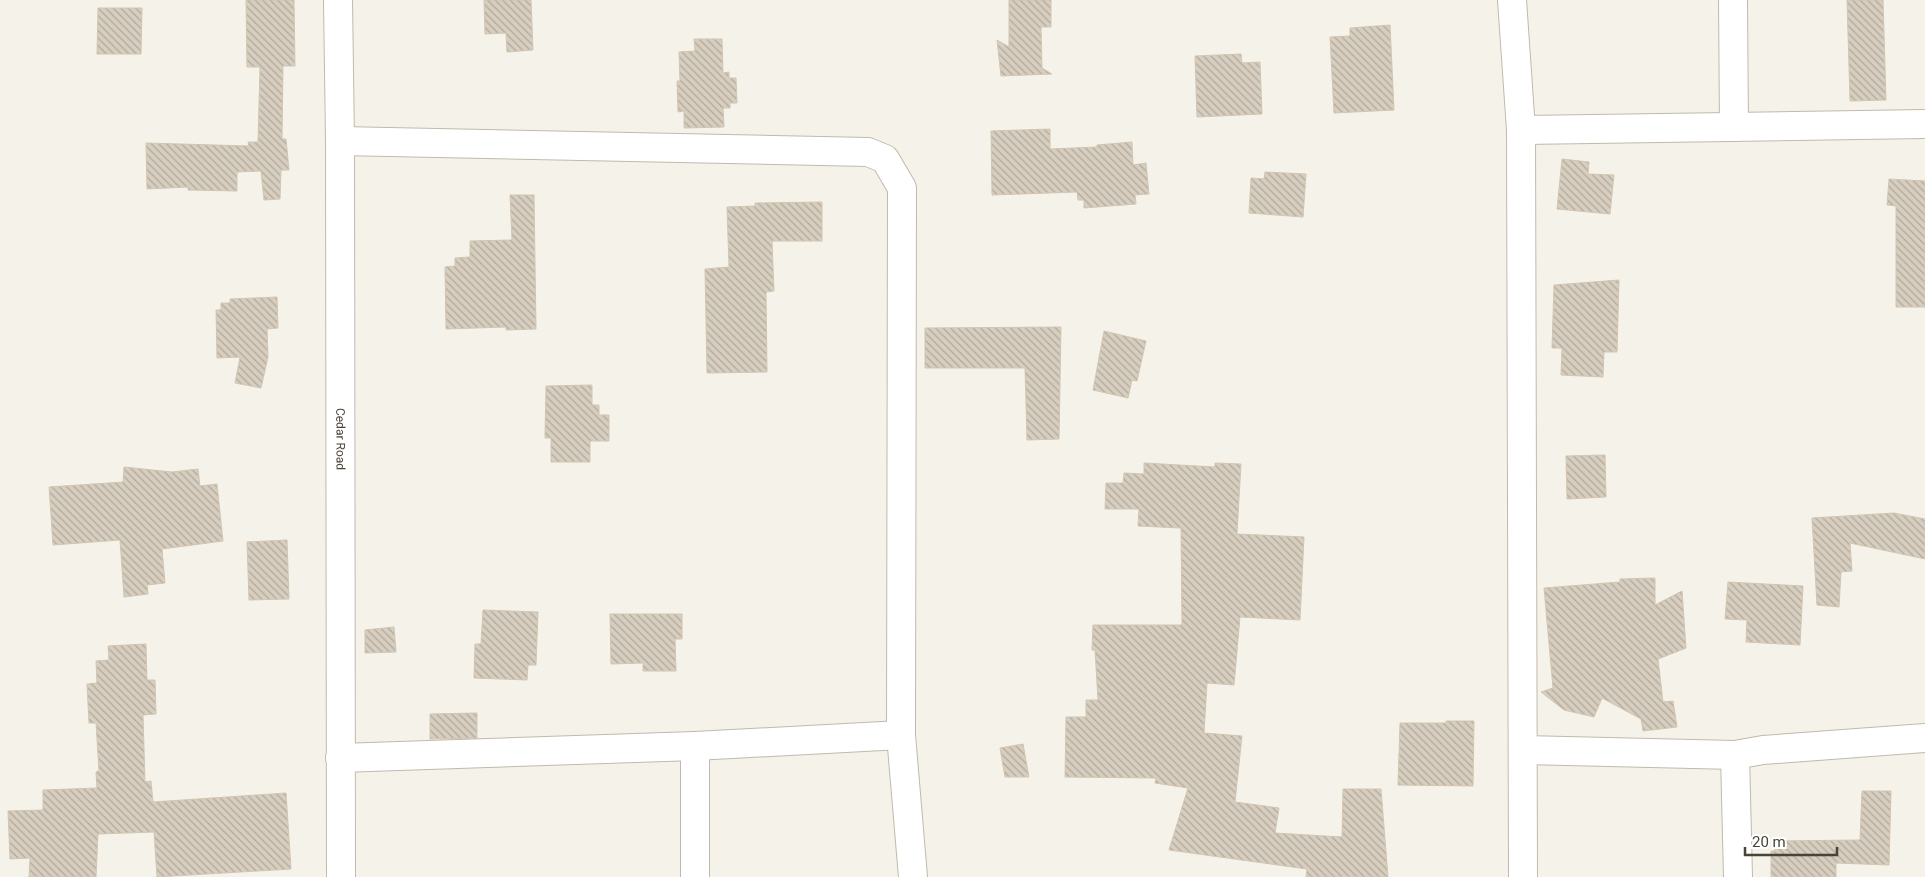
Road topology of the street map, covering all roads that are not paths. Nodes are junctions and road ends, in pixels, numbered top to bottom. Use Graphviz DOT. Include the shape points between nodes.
graph roads {
  1 [pos="338,0"];
  2 [pos="1512,0"];
  3 [pos="1733,0"];
  4 [pos="1925,124"];
  5 [pos="1734,127"];
  6 [pos="1521,130"];
  7 [pos="340,141"];
  8 [pos="901,735"];
  9 [pos="1925,738"];
  10 [pos="695,746"];
  11 [pos="1522,750"];
  12 [pos="1735,755"];
  13 [pos="340,758"];
  14 [pos="341,877"];
  15 [pos="695,877"];
  16 [pos="913,877"];
  17 [pos="1523,877"];
  18 [pos="1738,877"];
  1 -- 7 [label="street, Cedar Road"];
  2 -- 6 [label="street"];
  3 -- 5 [label="street"];
  4 -- 5 [label="street"];
  5 -- 6 [label="street"];
  6 -- 11 [label="street"];
  7 -- 8 [label="street" via="868,152 885,159 902,188"];
  7 -- 13 [label="street, Cedar Road"];
  8 -- 10 [label="street"];
  8 -- 16 [label="street"];
  9 -- 12 [label="street"];
  10 -- 13 [label="street"];
  10 -- 15 [label="street"];
  11 -- 12 [label="street"];
  11 -- 17 [label="street"];
  12 -- 18 [label="street"];
  13 -- 14 [label="street, Cedar Road"];
}
